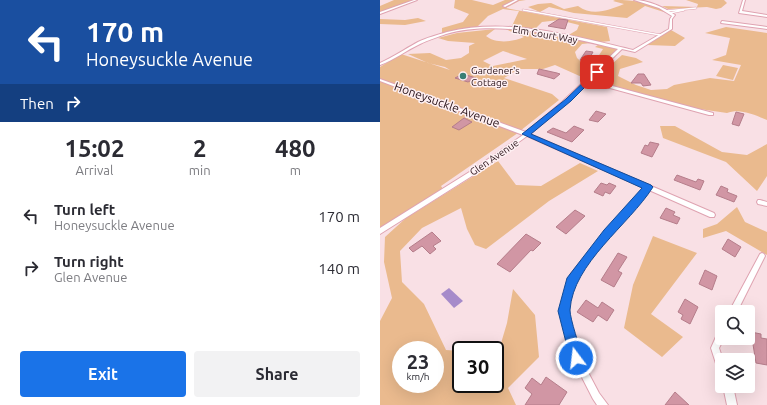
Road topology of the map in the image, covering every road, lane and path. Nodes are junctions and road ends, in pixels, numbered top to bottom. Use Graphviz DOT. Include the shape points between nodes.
graph roads {
  1 [pos="416,0"];
  2 [pos="517,0"];
  3 [pos="635,0"];
  4 [pos="744,0"];
  5 [pos="504,6"];
  6 [pos="696,8"];
  7 [pos="684,9"];
  8 [pos="523,10"];
  9 [pos="669,12"];
  10 [pos="380,13"];
  11 [pos="767,16"];
  12 [pos="722,22"];
  13 [pos="767,28"];
  14 [pos="660,35"];
  15 [pos="621,48"];
  16 [pos="380,64"];
  17 [pos="380,80"];
  18 [pos="588,81"];
  19 [pos="711,114"];
  20 [pos="526,134"];
  21 [pos="648,187"];
  22 [pos="760,202"];
  23 [pos="767,204"];
  24 [pos="712,214"];
  25 [pos="380,232"];
  26 [pos="762,256"];
  27 [pos="737,305"];
  28 [pos="729,393"];
  29 [pos="603,405"];
  30 [pos="732,405"];
  1 -- 10 [label="street"];
  2 -- 5 [label="street"];
  3 -- 9 [label="street"];
  4 -- 11 [label="street" via="740,12"];
  6 -- 7 [label="lane"];
  7 -- 9 [label="lane"];
  7 -- 9 [label="lane"];
  8 -- 14 [label="lane"];
  9 -- 14 [label="street" via="674,16 670,28"];
  12 -- 13 [label="street"];
  14 -- 15 [label="street" via="634,51"];
  15 -- 16 [label="street, Elm Court Way" via="527,29 487,28 456,32 420,42"];
  15 -- 18 [label="street, Glen Avenue"];
  17 -- 20 [label="street, Honeysuckle Avenue"];
  18 -- 19 [label="street"];
  18 -- 20 [label="street, Glen Avenue"];
  20 -- 21 [label="street, Honeysuckle Avenue"];
  20 -- 25 [label="street, Glen Avenue"];
  21 -- 24 [label="street, Honeysuckle Avenue"];
  21 -- 29 [label="street" via="573,278 564,311 576,358"];
  22 -- 23 [label="street"];
  26 -- 27 [label="street"];
  28 -- 30 [label="street"];
}
